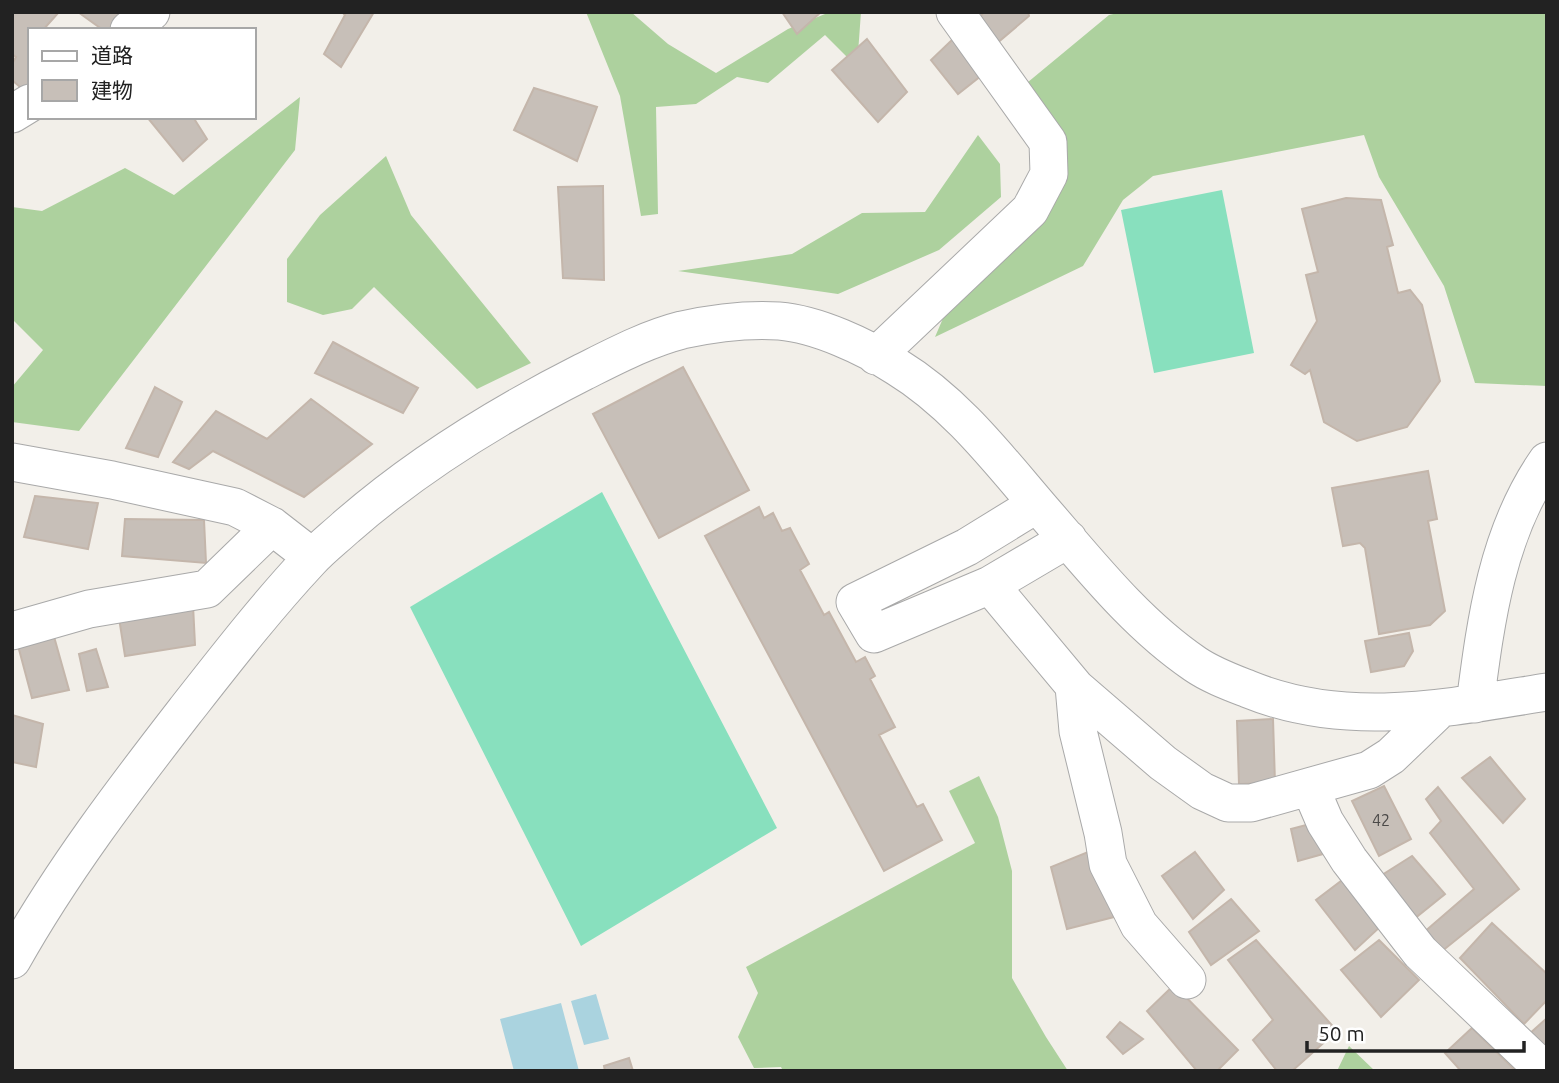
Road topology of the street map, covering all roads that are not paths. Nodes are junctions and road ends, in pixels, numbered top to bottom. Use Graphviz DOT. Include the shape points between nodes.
graph roads {
  1 [pos="151,12"];
  2 [pos="955,12"];
  3 [pos="131,28"];
  4 [pos="28,104"];
  5 [pos="12,114"];
  6 [pos="877,356"];
  7 [pos="12,461"];
  8 [pos="1547,461"];
  9 [pos="1037,504"];
  10 [pos="272,526"];
  11 [pos="1068,539"];
  12 [pos="312,557"];
  13 [pos="990,584"];
  14 [pos="12,631"];
  15 [pos="1074,686"];
  16 [pos="1547,692"];
  17 [pos="1458,706"];
  18 [pos="1310,787"];
  19 [pos="12,960"];
  20 [pos="1187,980"];
  21 [pos="1545,1071"];
  1 -- 3 [label="street"];
  2 -- 6 [label="street" via="1048,142 1049,174 1030,210"];
  4 -- 5 [label="street"];
  6 -- 9 [label="street" via="900,368 971,428"];
  6 -- 12 [label="street" via="786,321 726,322 678,331 631,348 484,426 379,499"];
  7 -- 10 [label="street" via="224,504"];
  8 -- 17 [label="street" via="1517,516 1499,564"];
  9 -- 11 [label="street"];
  9 -- 13 [label="street" via="967,547 855,602 874,634"];
  10 -- 12 [label="street"];
  10 -- 14 [label="street" via="207,589 89,609"];
  11 -- 13 [label="street"];
  11 -- 17 [label="street" via="1148,625 1196,664 1227,681 1264,696 1352,713"];
  12 -- 19 [label="street" via="119,796"];
  13 -- 15 [label="street"];
  15 -- 18 [label="street" via="1202,792 1228,803 1251,803"];
  15 -- 20 [label="street" via="1077,731 1108,864 1139,925"];
  16 -- 17 [label="street"];
  17 -- 18 [label="street" via="1369,770"];
  18 -- 21 [label="street" via="1349,860 1420,952"];
}
